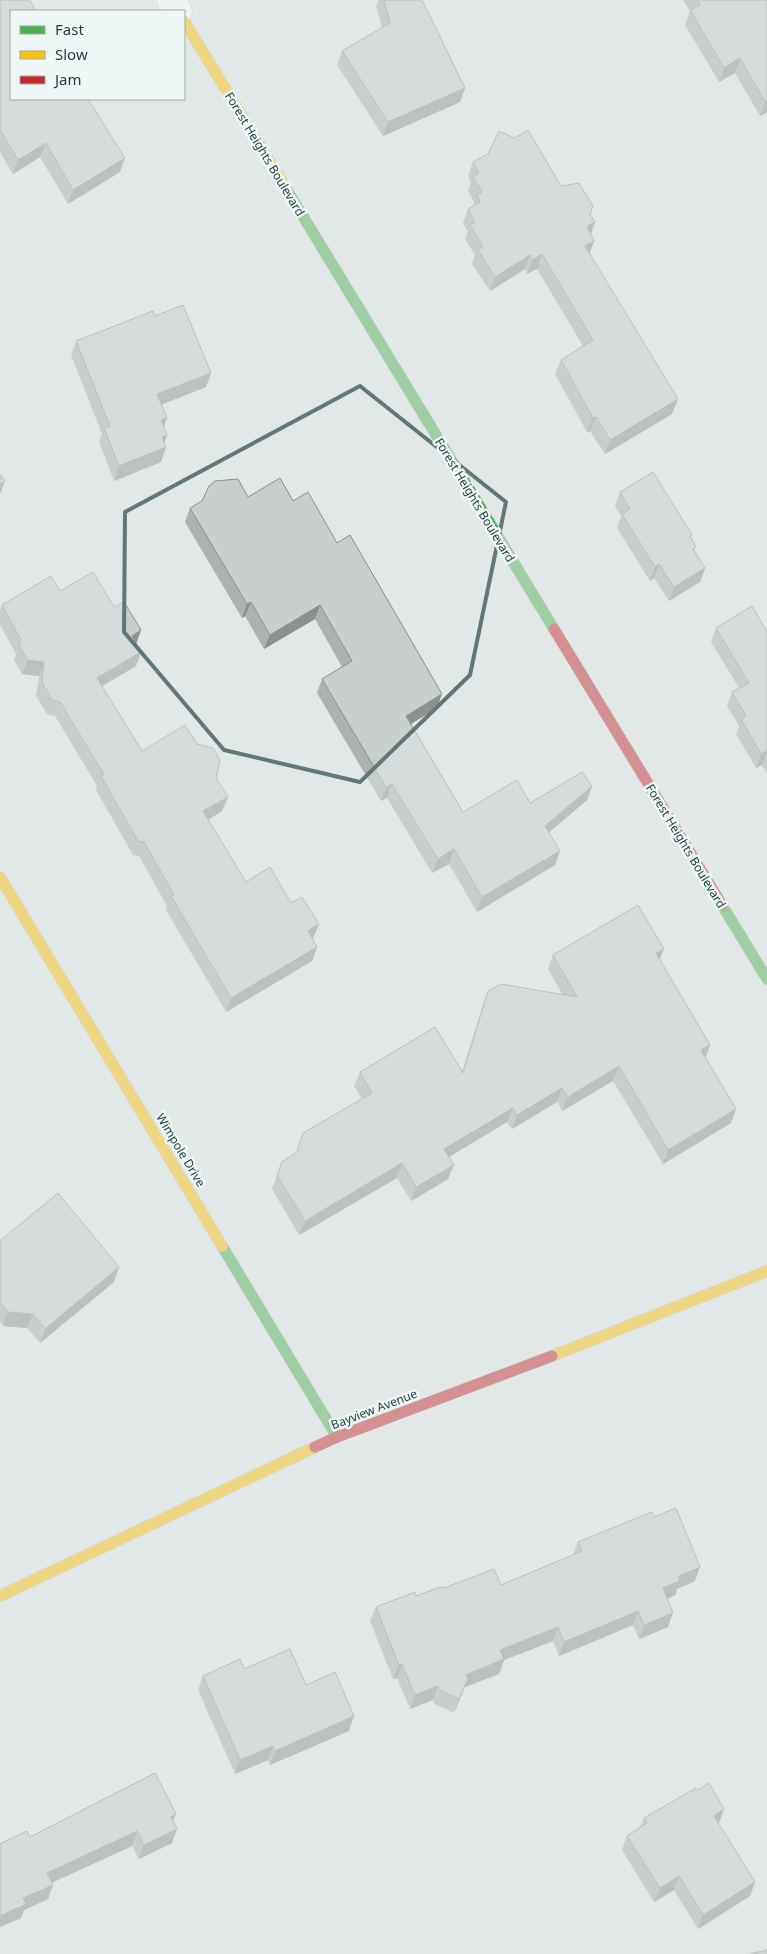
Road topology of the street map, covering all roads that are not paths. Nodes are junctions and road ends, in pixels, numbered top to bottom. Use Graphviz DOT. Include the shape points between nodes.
graph roads {
  1 [pos="185,23"];
  2 [pos="0,877"];
  3 [pos="767,979"];
  4 [pos="767,1271"];
  5 [pos="337,1437"];
  6 [pos="0,1596"];
  1 -- 3 [label="street, Forest Heights Boulevard"];
  2 -- 5 [label="street, Wimpole Drive"];
  4 -- 5 [label="street, Bayview Avenue"];
  5 -- 6 [label="street, Bayview Avenue"];
}
